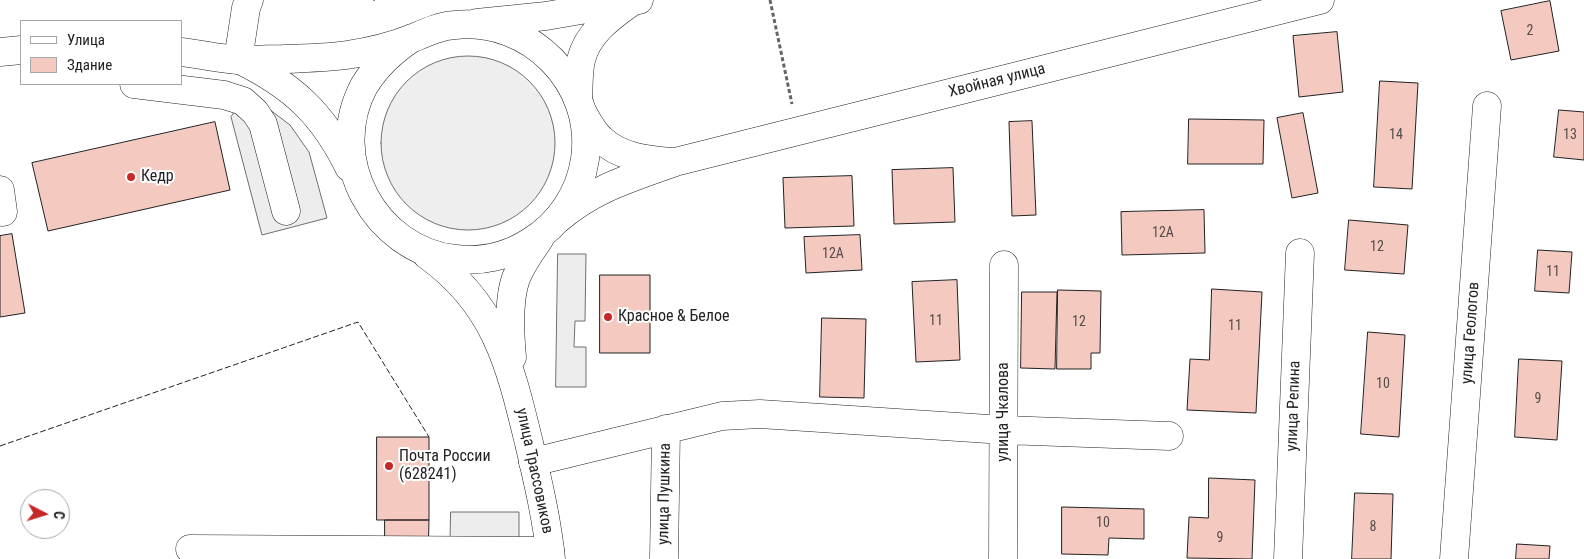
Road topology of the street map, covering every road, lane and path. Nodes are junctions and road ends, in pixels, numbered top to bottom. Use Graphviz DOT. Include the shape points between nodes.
graph roads {
  1 [pos="230,0"];
  2 [pos="249,0"];
  3 [pos="770,0"];
  4 [pos="1320,0"];
  5 [pos="635,1"];
  6 [pos="472,24"];
  7 [pos="412,38"];
  8 [pos="20,50"];
  9 [pos="0,52"];
  10 [pos="182,52"];
  11 [pos="238,60"];
  12 [pos="142,85"];
  13 [pos="580,106"];
  14 [pos="1487,106"];
  15 [pos="797,132"];
  16 [pos="675,162"];
  17 [pos="362,193"];
  18 [pos="286,211"];
  19 [pos="548,228"];
  20 [pos="413,246"];
  21 [pos="1300,253"];
  22 [pos="1004,265"];
  23 [pos="514,384"];
  24 [pos="666,429"];
  25 [pos="1004,430"];
  26 [pos="1169,436"];
  27 [pos="534,462"];
  28 [pos="190,549"];
  29 [pos="550,555"];
  30 [pos="664,559"];
  31 [pos="1003,559"];
  32 [pos="1288,559"];
  33 [pos="1454,559"];
  1 -- 11 [label="street"];
  2 -- 11 [label="street"];
  3 -- 15 [label="path"];
  4 -- 15 [label="street, Хвойная улица"];
  5 -- 6 [label="street"];
  5 -- 13 [label="street" via="609,18 586,47 581,60"];
  6 -- 7 [label="street" via="441,27"];
  6 -- 13 [label="street" via="501,28 536,46 564,73"];
  7 -- 11 [label="street" via="348,55"];
  7 -- 17 [label="street" via="378,66 356,106 351,150"];
  8 -- 9 [label="street"];
  10 -- 11 [label="street"];
  11 -- 17 [label="street" via="262,71 306,104 333,136"];
  12 -- 18 [label="street" via="224,95 243,101 263,124"];
  13 -- 16 [label="street" via="601,140 614,149 649,160"];
  13 -- 19 [label="street" via="586,146 582,173 572,199"];
  14 -- 33 [label="street, улица Геологов"];
  15 -- 16 [label="street, Хвойная улица"];
  16 -- 19 [label="street" via="587,197"];
  17 -- 20 [label="street" via="380,221"];
  19 -- 20 [label="street" via="512,251 476,260 430,254"];
  19 -- 23 [label="street" via="527,255 515,280 511,320"];
  20 -- 23 [label="street" via="448,271 470,293 490,322"];
  21 -- 32 [label="street, улица Репина"];
  22 -- 25 [label="street, улица Чкалова"];
  23 -- 27 [label="street, улица Трассовиков"];
  24 -- 25 [label="street" via="722,416 760,414"];
  24 -- 27 [label="street"];
  24 -- 30 [label="street, улица Пушкина"];
  25 -- 26 [label="street"];
  25 -- 31 [label="street, улица Чкалова"];
  27 -- 29 [label="street, улица Трассовиков"];
  28 -- 29 [label="street"];
}
